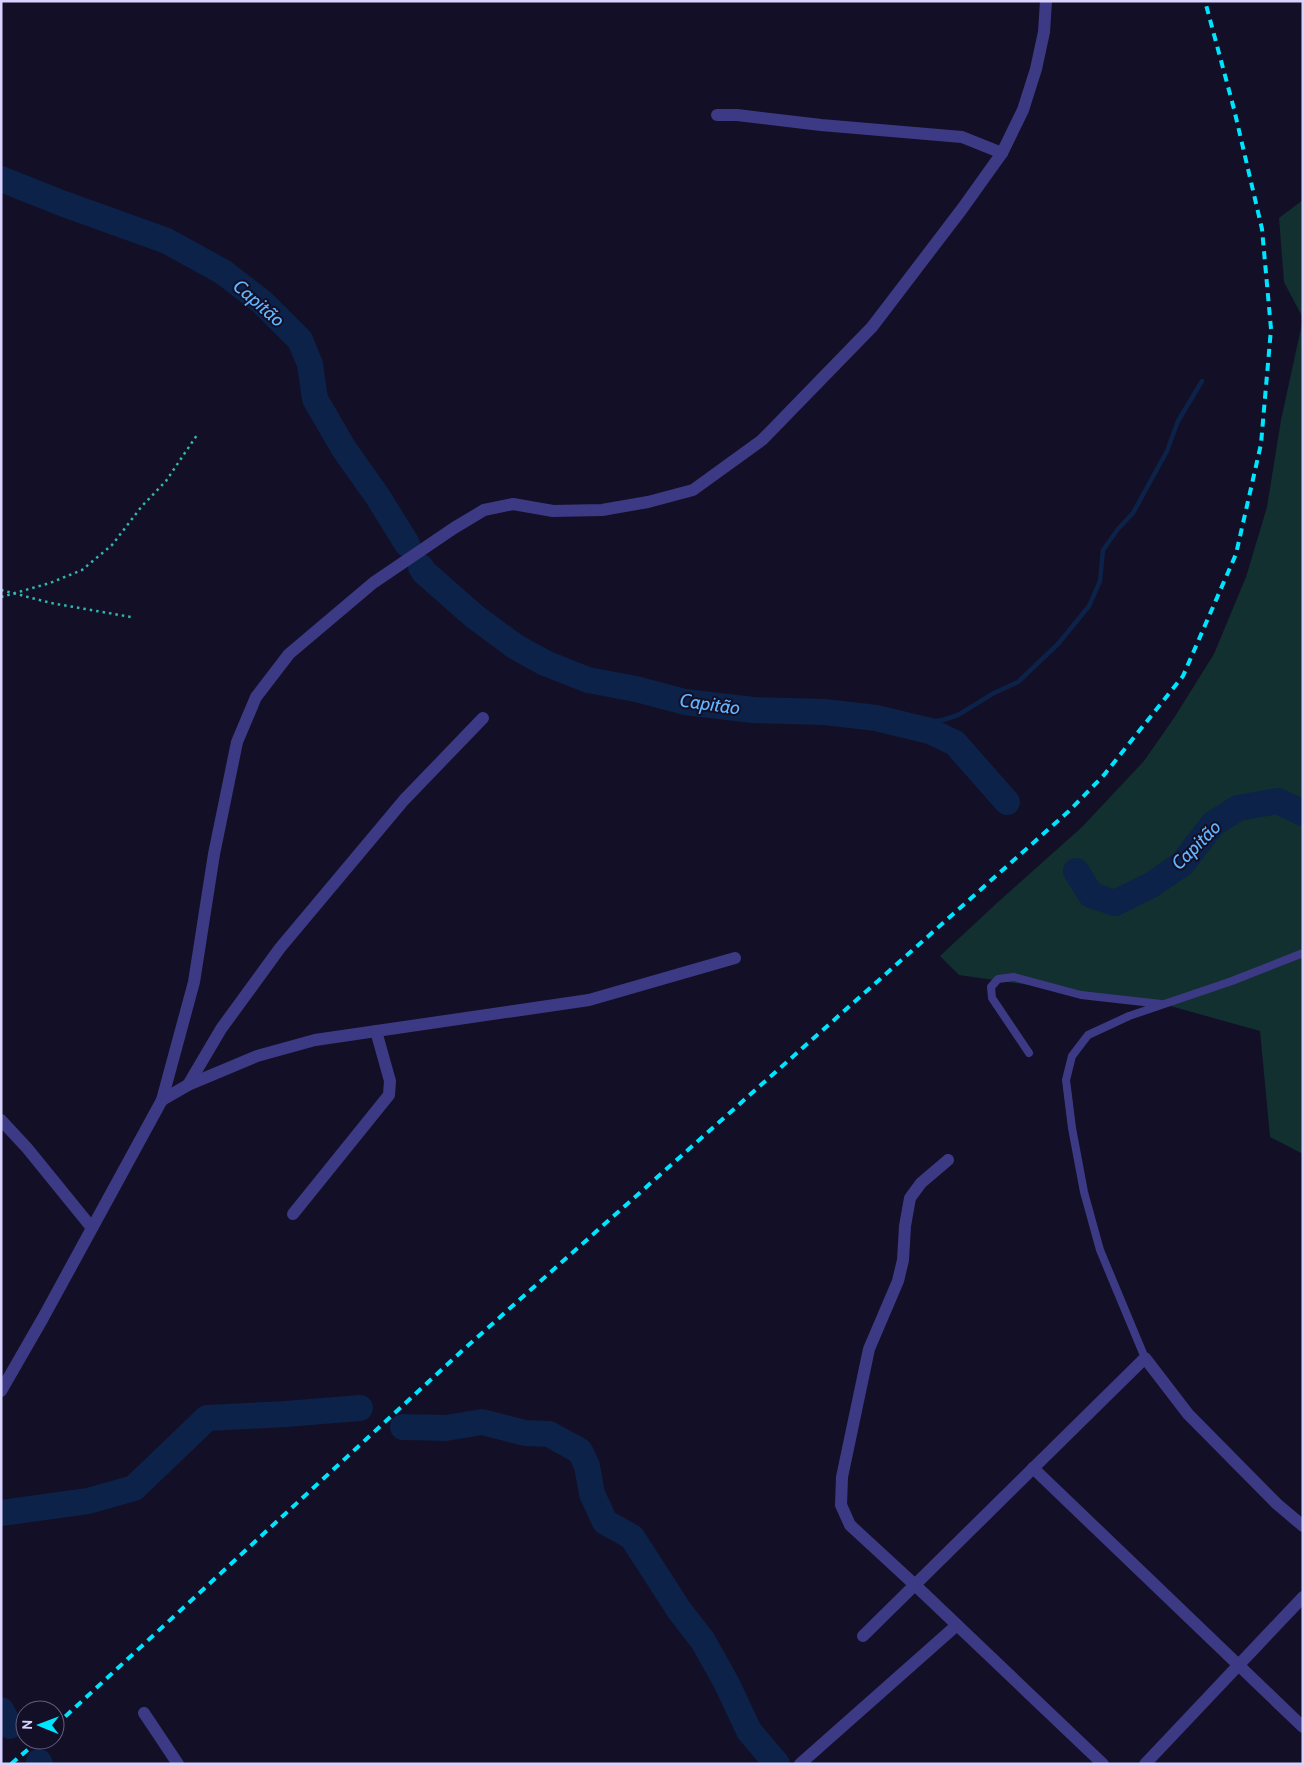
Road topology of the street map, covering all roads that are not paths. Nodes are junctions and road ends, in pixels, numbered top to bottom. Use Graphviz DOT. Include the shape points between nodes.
graph roads {
  1 [pos="1046,1"];
  2 [pos="717,116"];
  3 [pos="1002,153"];
  4 [pos="483,718"];
  5 [pos="1303,953"];
  6 [pos="735,958"];
  7 [pos="1163,1004"];
  8 [pos="376,1031"];
  9 [pos="1029,1053"];
  10 [pos="188,1085"];
  11 [pos="162,1100"];
  12 [pos="1,1120"];
  13 [pos="948,1160"];
  14 [pos="293,1214"];
  15 [pos="92,1228"];
  16 [pos="1145,1358"];
  17 [pos="1,1391"];
  18 [pos="1033,1468"];
  19 [pos="1303,1526"];
  20 [pos="915,1584"];
  21 [pos="1303,1597"];
  22 [pos="957,1624"];
  23 [pos="863,1636"];
  24 [pos="1238,1666"];
  25 [pos="144,1714"];
  26 [pos="1303,1727"];
  27 [pos="178,1764"];
  28 [pos="800,1764"];
  29 [pos="1104,1764"];
  30 [pos="1146,1764"];
  1 -- 3 [label="street" via="1036,70 1023,110"];
  2 -- 3 [label="street" via="737,115 962,137"];
  3 -- 11 [label="street" via="872,327 762,440 694,490 602,510 553,511 513,504 484,510 373,583 289,654 256,698 236,742 194,982"];
  4 -- 10 [label="street" via="404,800 280,948 221,1029"];
  5 -- 7 [label="lane"];
  6 -- 8 [label="street" via="589,1000"];
  7 -- 9 [label="lane" via="1081,995 1014,977 998,979 991,987 992,998"];
  7 -- 16 [label="lane" via="1088,1035 1072,1056 1066,1080 1084,1192 1100,1250"];
  8 -- 10 [label="street" via="315,1040 257,1056"];
  8 -- 14 [label="street" via="390,1081 389,1095"];
  10 -- 11 [label="street"];
  11 -- 15 [label="street"];
  12 -- 15 [label="street"];
  13 -- 20 [label="street" via="910,1198 898,1281 869,1349 842,1478 840,1505 850,1525"];
  15 -- 17 [label="street"];
  16 -- 18 [label="street"];
  16 -- 19 [label="street" via="1188,1414"];
  18 -- 20 [label="street"];
  18 -- 24 [label="street"];
  20 -- 22 [label="street"];
  20 -- 23 [label="street"];
  21 -- 24 [label="street"];
  22 -- 28 [label="street"];
  22 -- 29 [label="street"];
  24 -- 26 [label="street"];
  24 -- 30 [label="street"];
  25 -- 27 [label="street"];
}
